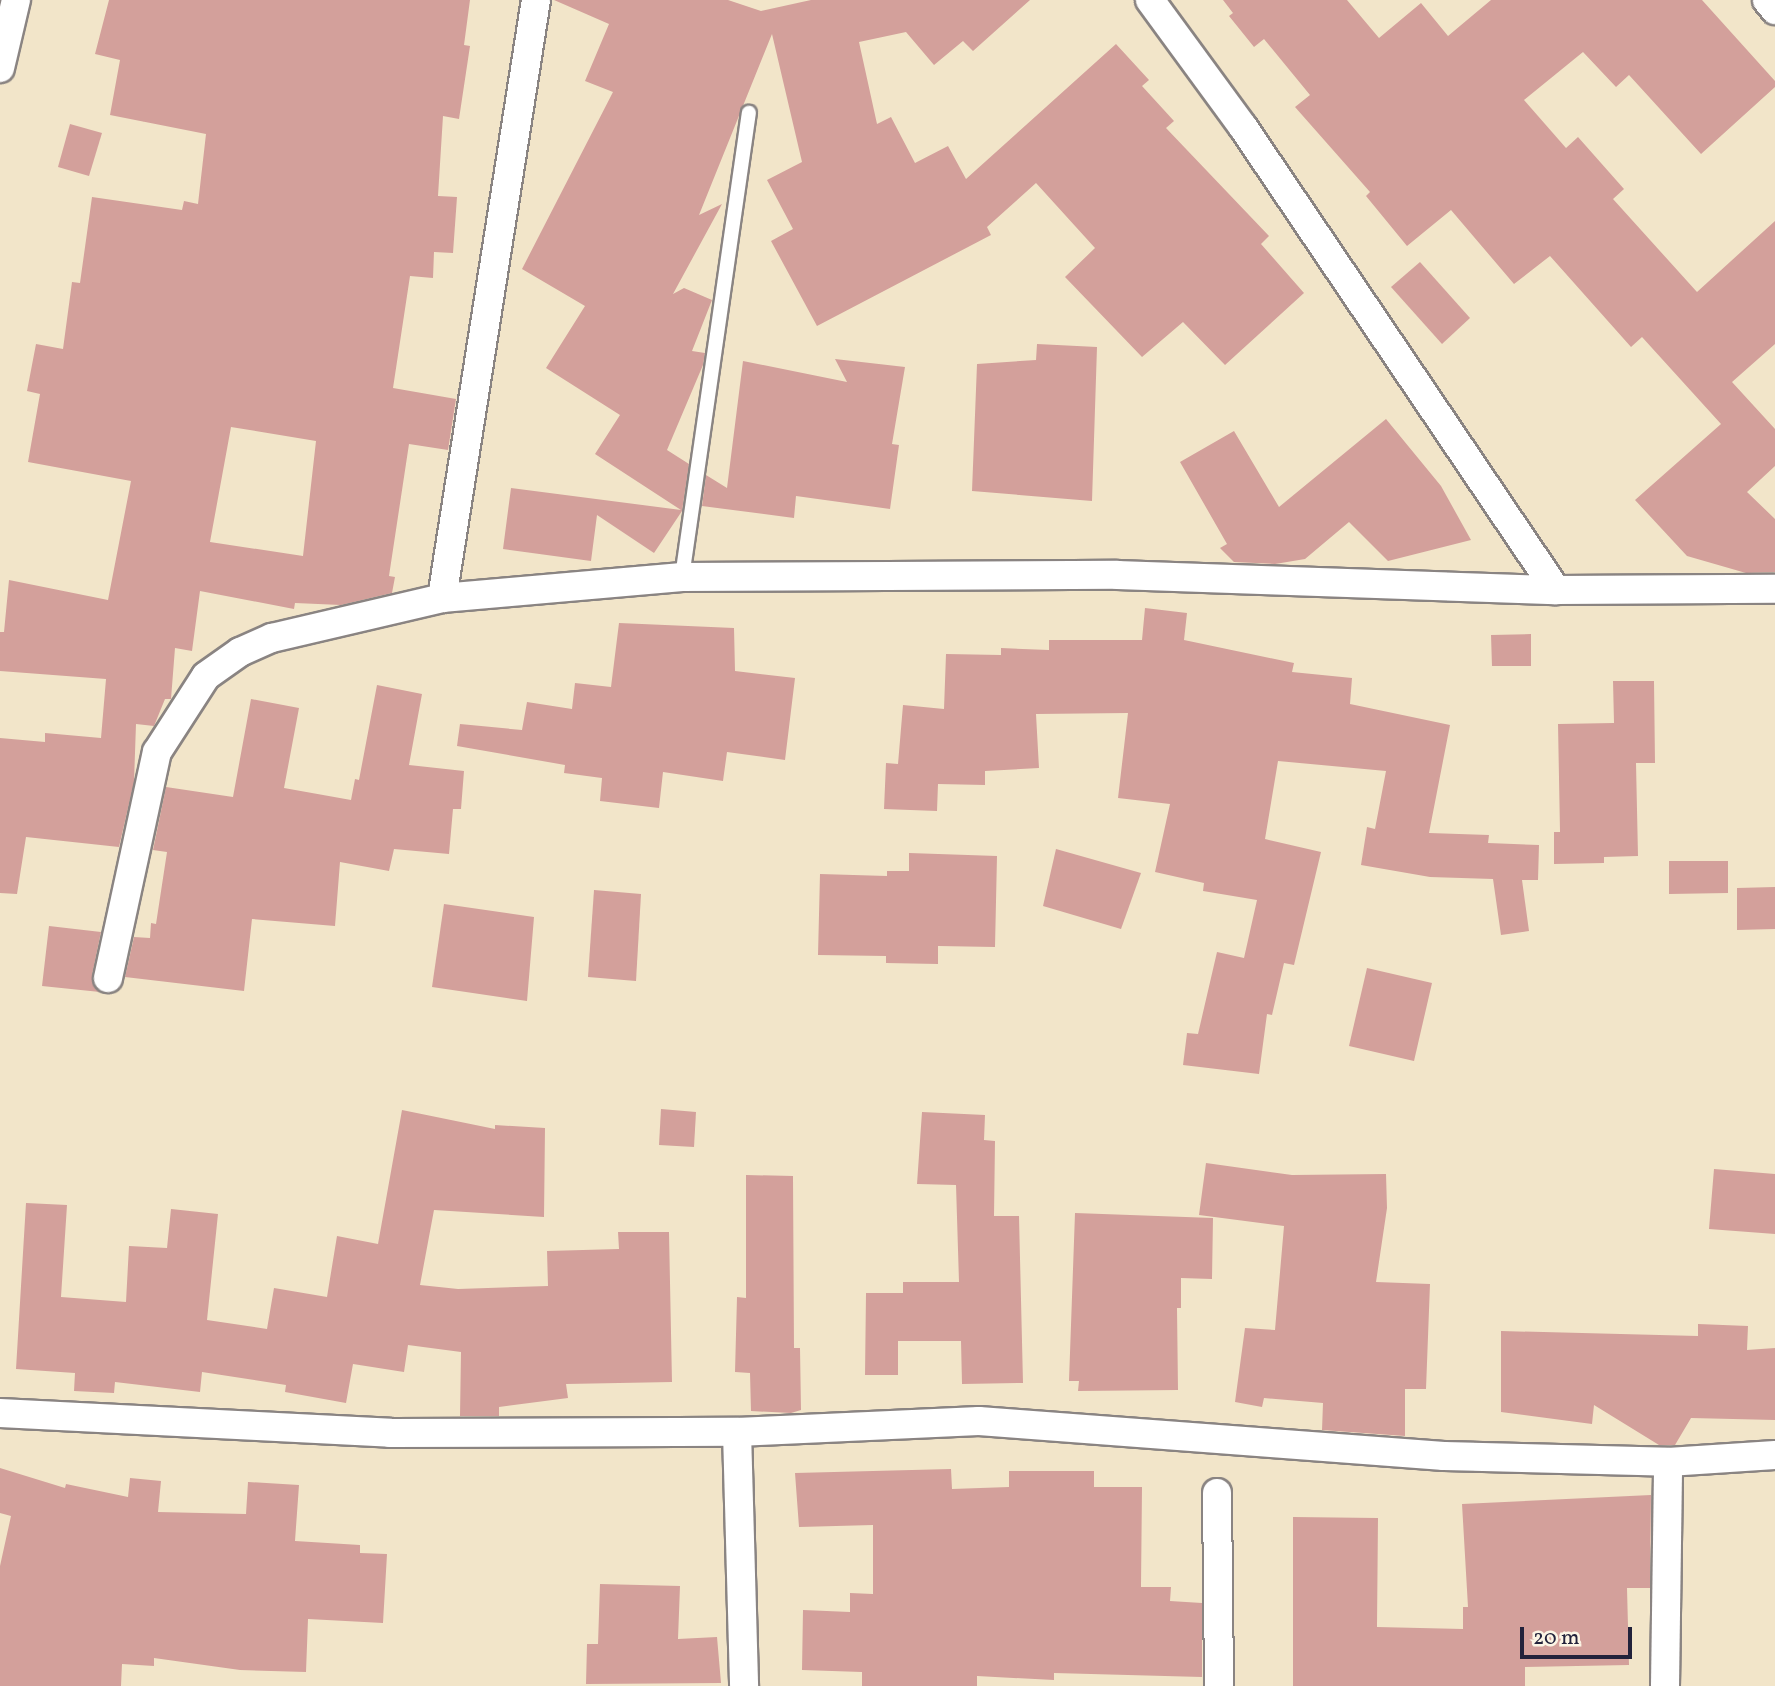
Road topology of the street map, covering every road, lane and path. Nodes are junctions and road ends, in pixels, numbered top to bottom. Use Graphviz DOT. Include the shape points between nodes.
graph roads {
  1 [pos="16,0"];
  2 [pos="536,0"];
  3 [pos="1150,0"];
  4 [pos="1767,0"];
  5 [pos="1775,10"];
  6 [pos="0,68"];
  7 [pos="749,113"];
  8 [pos="682,577"];
  9 [pos="1775,589"];
  10 [pos="1556,590"];
  11 [pos="442,598"];
  12 [pos="108,978"];
  13 [pos="0,1413"];
  14 [pos="737,1432"];
  15 [pos="1775,1455"];
  16 [pos="1668,1462"];
  17 [pos="1217,1493"];
  18 [pos="744,1686"];
  19 [pos="1219,1686"];
  20 [pos="1665,1686"];
  1 -- 6 [label="street"];
  2 -- 11 [label="street"];
  3 -- 10 [label="street" via="1243,127"];
  4 -- 5 [label="street"];
  7 -- 8 [label="lane"];
  8 -- 10 [label="street" via="1117,575"];
  8 -- 11 [label="street"];
  9 -- 10 [label="street"];
  11 -- 12 [label="street" via="272,638 240,652 206,676 157,752"];
  13 -- 14 [label="street" via="390,1433"];
  14 -- 16 [label="street" via="979,1422 1444,1456"];
  14 -- 18 [label="street"];
  15 -- 16 [label="street"];
  16 -- 20 [label="street"];
  17 -- 19 [label="street"];
}
